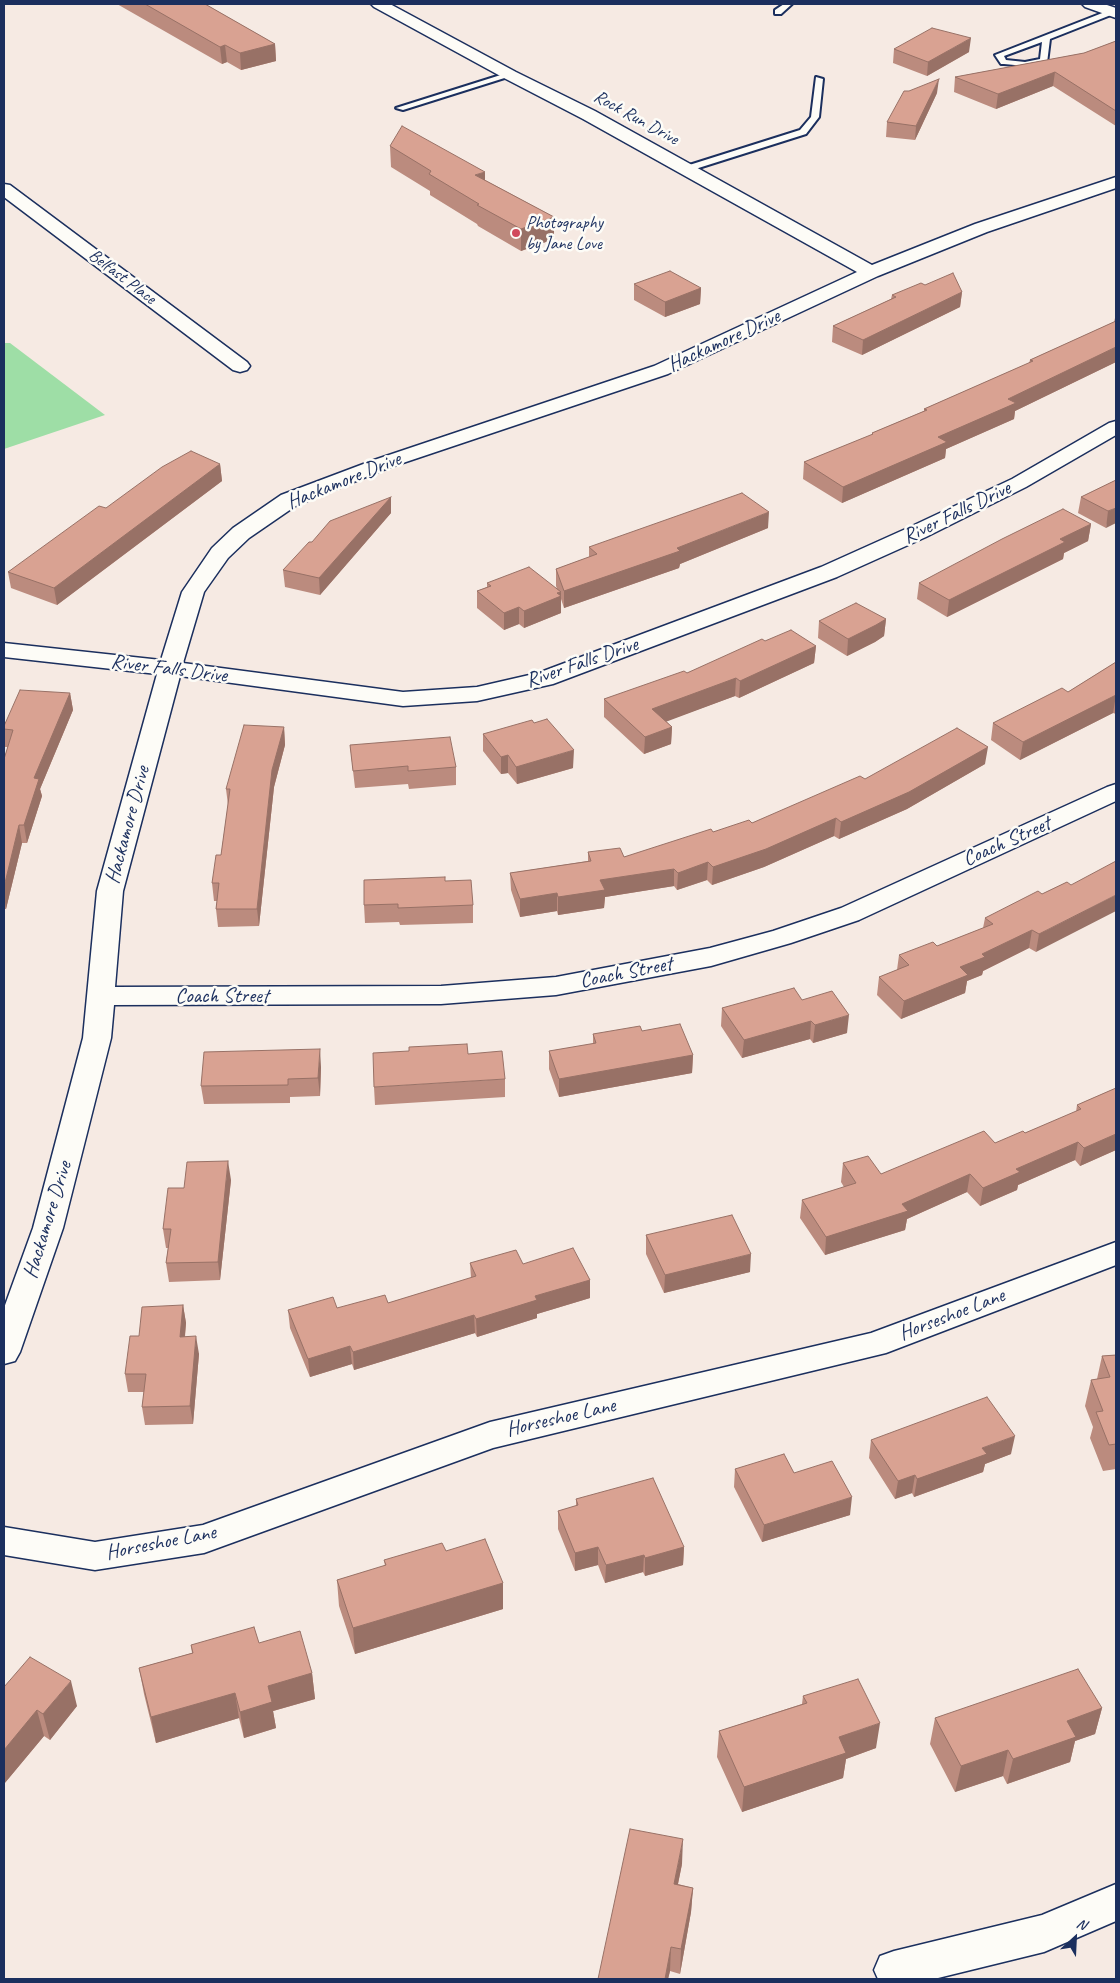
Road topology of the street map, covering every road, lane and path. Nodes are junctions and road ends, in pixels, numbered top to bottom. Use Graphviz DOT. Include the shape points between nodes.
graph roads {
  1 [pos="379,4"];
  2 [pos="788,4"];
  3 [pos="1090,4"];
  4 [pos="778,12"];
  5 [pos="1115,12"];
  6 [pos="1046,38"];
  7 [pos="510,75"];
  8 [pos="819,79"];
  9 [pos="400,108"];
  10 [pos="686,169"];
  11 [pos="1116,182"];
  12 [pos="4,189"];
  13 [pos="871,272"];
  14 [pos="240,366"];
  15 [pos="1116,427"];
  16 [pos="4,650"];
  17 [pos="170,668"];
  18 [pos="1116,792"];
  19 [pos="102,996"];
  20 [pos="1116,1253"];
  21 [pos="4,1352"];
  22 [pos="4,1541"];
  23 [pos="1116,1902"];
  24 [pos="894,1970"];
  1 -- 7 [label="street, Rock Run Drive"];
  2 -- 4 [label="lane"];
  3 -- 5 [label="street"];
  5 -- 6 [label="lane"];
  6 -- 6 [label="lane" via="1014,48 999,55 1004,62 1025,64 1044,60"];
  7 -- 9 [label="lane"];
  7 -- 10 [label="street, Rock Run Drive"];
  8 -- 10 [label="lane" via="815,117 802,132"];
  10 -- 13 [label="street, Rock Run Drive"];
  11 -- 13 [label="street, Hackamore Drive" via="981,228"];
  12 -- 14 [label="street, Belfast Place"];
  13 -- 17 [label="street, Hackamore Drive" via="661,370 381,464 289,500 220,553 193,592"];
  15 -- 17 [label="street, River Falls Drive" via="1011,487 829,572 545,679 477,694 403,699"];
  16 -- 17 [label="street, River Falls Drive"];
  17 -- 19 [label="street, Hackamore Drive" via="110,891"];
  18 -- 19 [label="street, Coach Street" via="850,914 711,957 556,986 440,995"];
  19 -- 21 [label="street, Hackamore Drive" via="97,1038 48,1228"];
  20 -- 22 [label="street, Horseshoe Lane" via="875,1344 490,1435 204,1539 95,1556"];
  23 -- 24 [label="street" via="1044,1932"];
}
